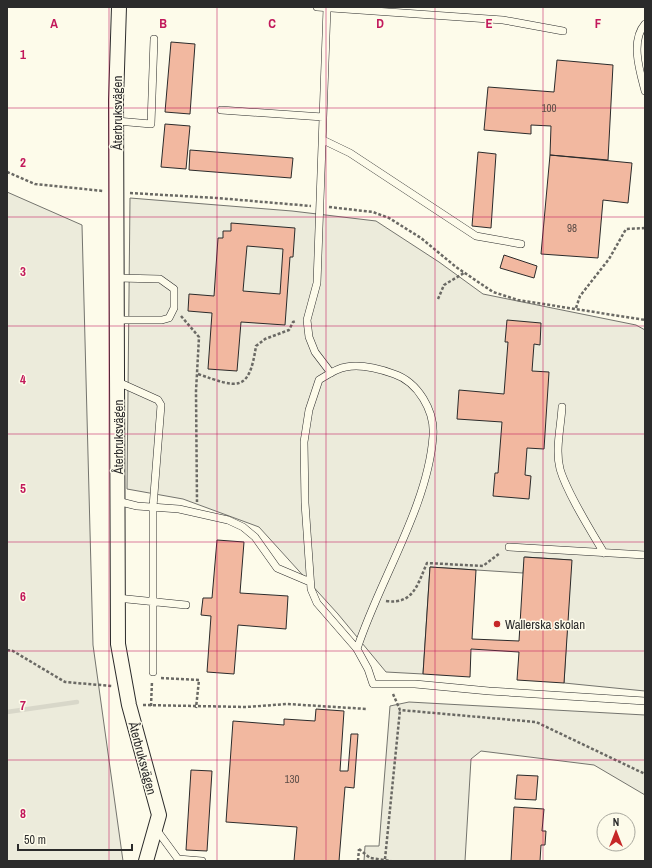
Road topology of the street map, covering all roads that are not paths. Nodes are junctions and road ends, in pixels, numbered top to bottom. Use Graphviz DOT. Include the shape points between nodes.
graph roads {
  1 [pos="119,7"];
  2 [pos="317,7"];
  3 [pos="327,8"];
  4 [pos="645,24"];
  5 [pos="563,30"];
  6 [pos="154,39"];
  7 [pos="645,91"];
  8 [pos="221,110"];
  9 [pos="323,117"];
  10 [pos="117,121"];
  11 [pos="323,140"];
  12 [pos="521,244"];
  13 [pos="118,278"];
  14 [pos="118,320"];
  15 [pos="331,373"];
  16 [pos="118,382"];
  17 [pos="562,407"];
  18 [pos="118,501"];
  19 [pos="153,507"];
  20 [pos="509,547"];
  21 [pos="604,553"];
  22 [pos="645,555"];
  23 [pos="310,582"];
  24 [pos="117,598"];
  25 [pos="153,601"];
  26 [pos="186,605"];
  27 [pos="357,649"];
  28 [pos="153,672"];
  29 [pos="645,701"];
  30 [pos="156,829"];
  31 [pos="146,861"];
  32 [pos="202,861"];
  1 -- 10 [label="street, Återbruksvägen"];
  2 -- 3 [label="lane"];
  3 -- 5 [label="lane" via="495,20"];
  3 -- 9 [label="lane"];
  4 -- 7 [label="lane" via="640,30 637,46"];
  6 -- 10 [label="lane" via="151,124"];
  8 -- 9 [label="lane"];
  9 -- 11 [label="lane"];
  10 -- 13 [label="street, Återbruksvägen"];
  11 -- 12 [label="lane" via="350,153 476,236"];
  11 -- 15 [label="lane" via="317,283 307,320 309,337 315,352"];
  13 -- 14 [label="street, Återbruksvägen"];
  13 -- 14 [label="lane" via="160,279 174,289 174,308 169,318"];
  14 -- 16 [label="street, Återbruksvägen"];
  15 -- 23 [label="lane" via="319,380 309,410 304,442"];
  15 -- 27 [label="lane" via="346,367 370,368 395,374 406,380 422,396 431,414 433,435 426,474 408,526 375,599"];
  16 -- 18 [label="street, Återbruksvägen"];
  16 -- 19 [label="lane" via="158,400 161,405"];
  17 -- 21 [label="lane" via="560,468"];
  18 -- 19 [label="lane"];
  18 -- 24 [label="street, Återbruksvägen"];
  19 -- 23 [label="lane" via="197,512 228,520 255,537 277,568"];
  19 -- 25 [label="lane"];
  20 -- 21 [label="lane"];
  21 -- 22 [label="lane"];
  23 -- 27 [label="lane" via="317,603"];
  24 -- 25 [label="lane"];
  24 -- 30 [label="street, Återbruksvägen" via="118,644 128,705 159,815"];
  25 -- 26 [label="lane"];
  25 -- 28 [label="lane"];
  27 -- 29 [label="lane" via="373,684 415,684"];
  30 -- 31 [label="street, Återbruksvägen"];
  30 -- 32 [label="lane" via="178,859"];
}
